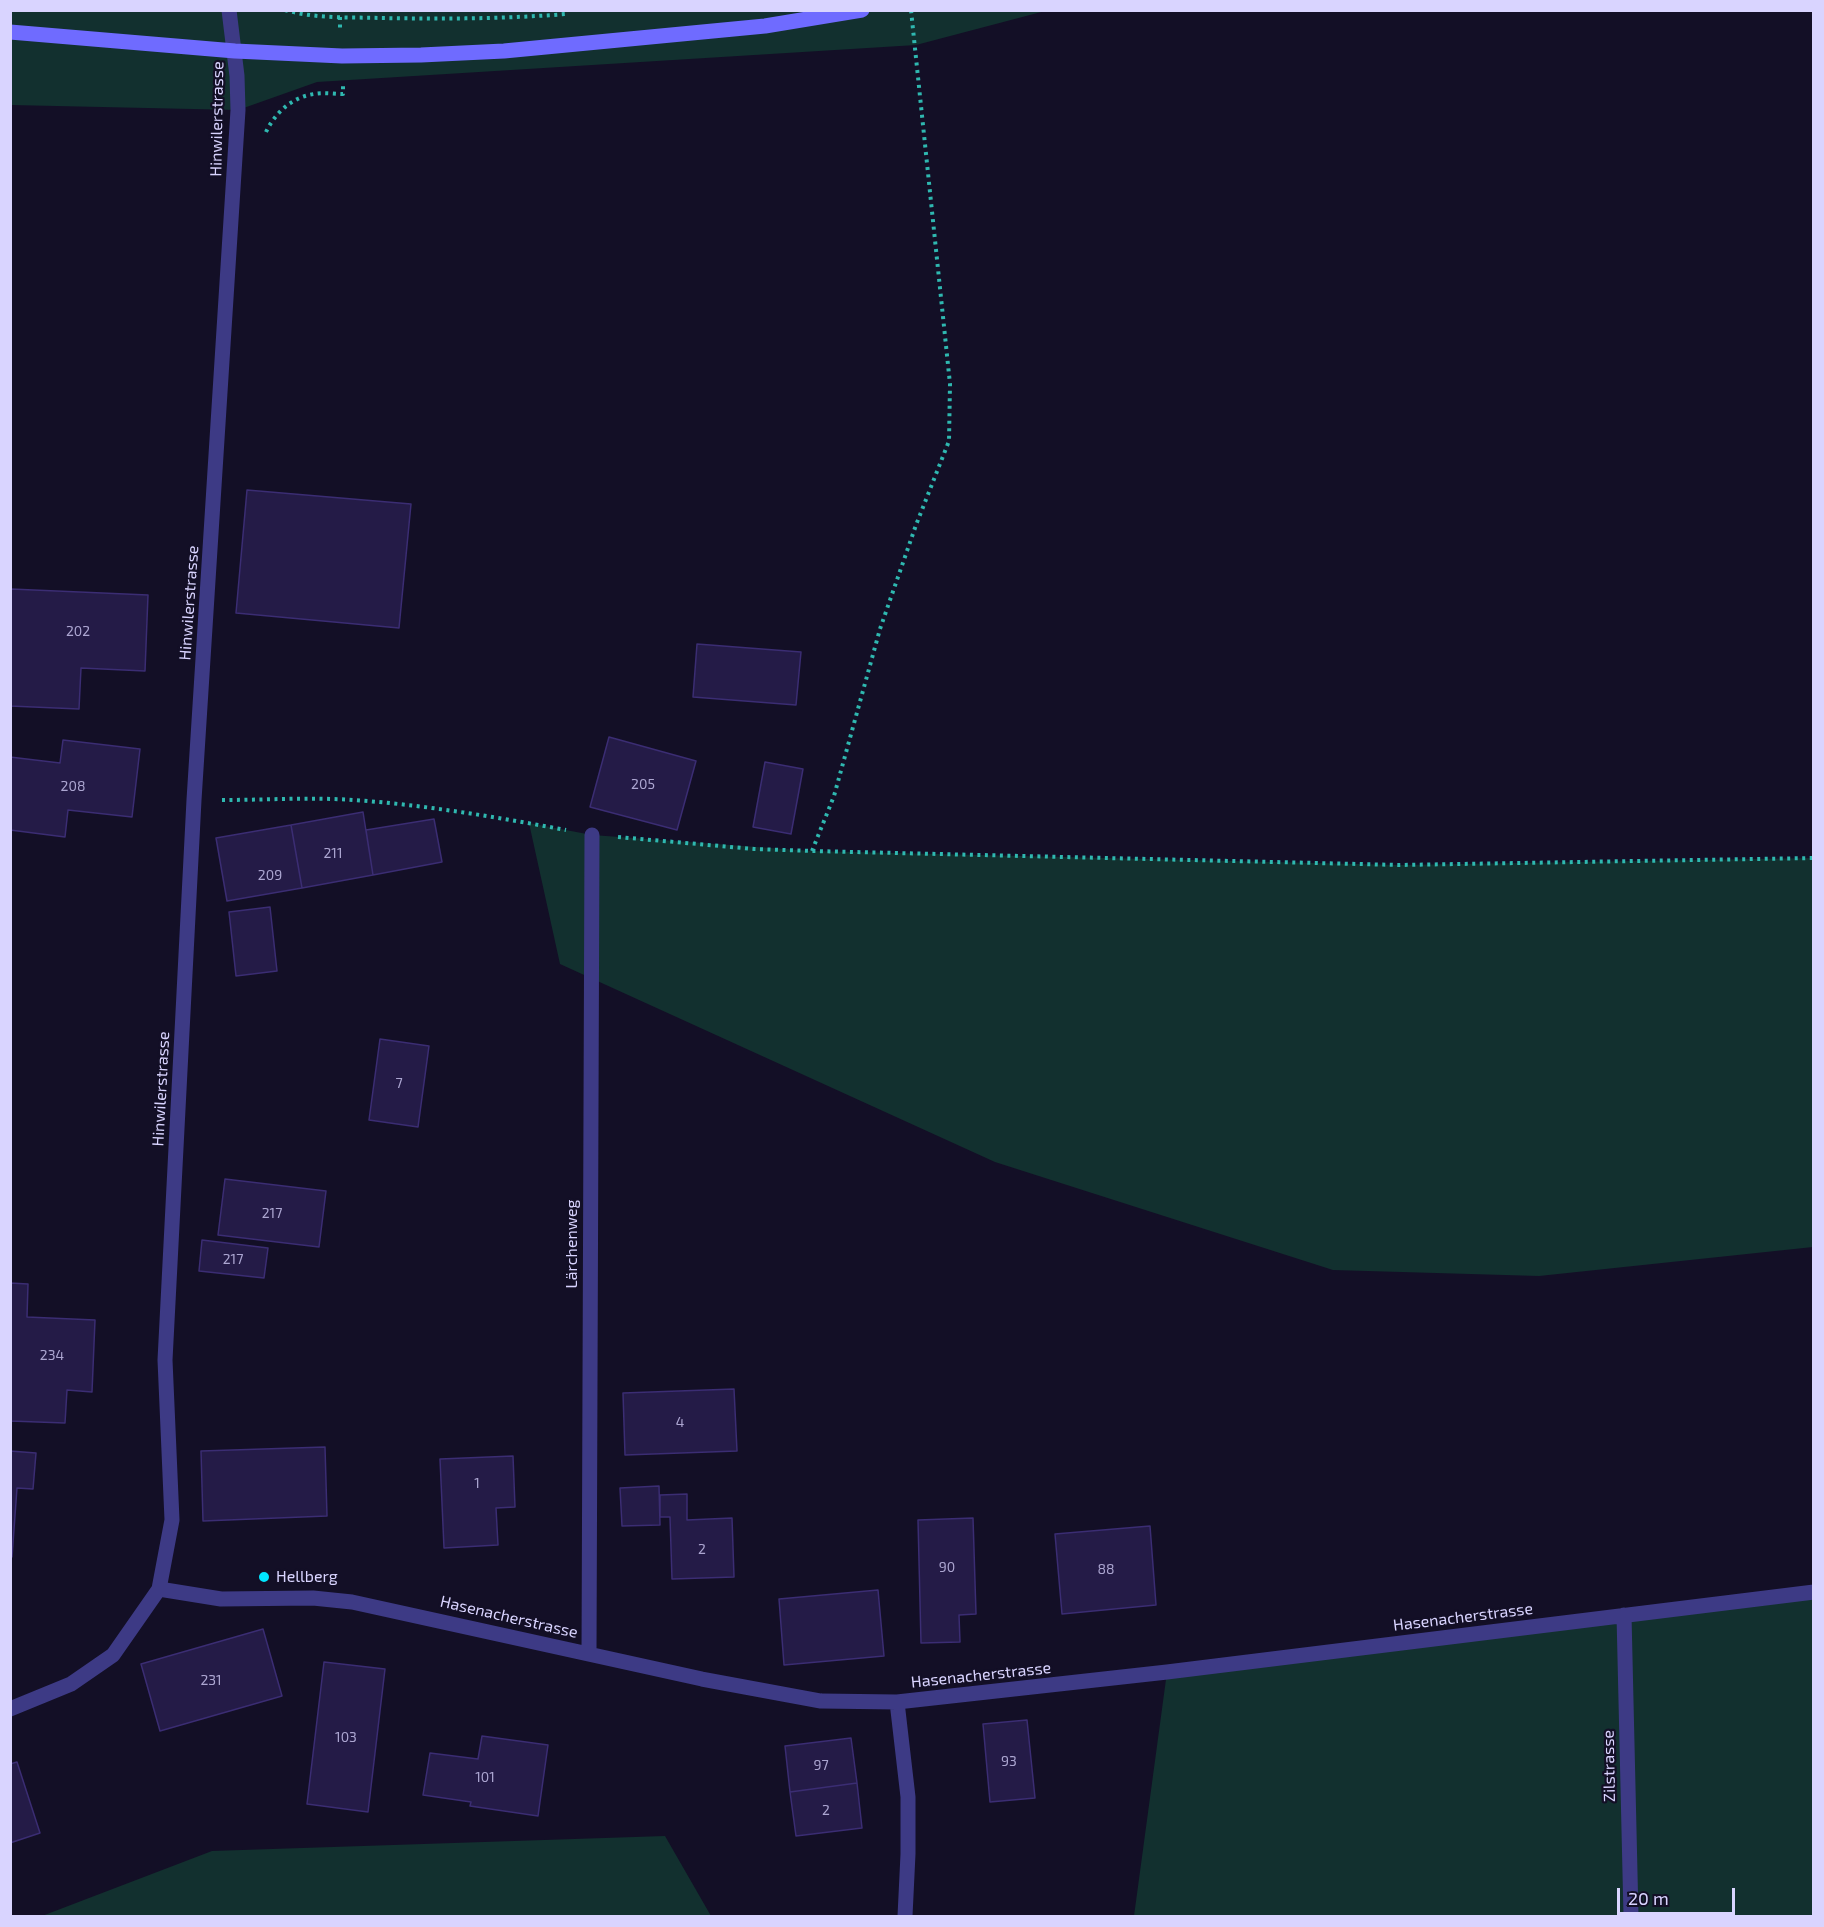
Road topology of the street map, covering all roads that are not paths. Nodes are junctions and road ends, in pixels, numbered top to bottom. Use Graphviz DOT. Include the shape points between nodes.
graph roads {
  1 [pos="230,10"];
  2 [pos="862,10"];
  3 [pos="10,32"];
  4 [pos="235,51"];
  5 [pos="592,835"];
  6 [pos="159,1589"];
  7 [pos="1814,1592"];
  8 [pos="1624,1615"];
  9 [pos="589,1653"];
  10 [pos="897,1702"];
  11 [pos="10,1709"];
  12 [pos="905,1917"];
  13 [pos="1631,1917"];
  1 -- 4 [label="street"];
  2 -- 4 [label="street, Hinwilerstrasse" via="765,26 504,51 342,56"];
  3 -- 4 [label="street"];
  4 -- 6 [label="street, Hinwilerstrasse" via="237,122 194,800 165,1360 172,1520"];
  5 -- 9 [label="street, Lärchenweg"];
  6 -- 9 [label="street, Hasenacherstrasse" via="221,1599 313,1598 352,1602"];
  6 -- 11 [label="street, Hinwilerstrasse" via="113,1655 71,1684"];
  7 -- 8 [label="street, Hasenacherstrasse"];
  8 -- 10 [label="street, Hasenacherstrasse"];
  8 -- 13 [label="street, Zilstrasse"];
  9 -- 10 [label="street, Hasenacherstrasse" via="702,1680 821,1701"];
  10 -- 12 [label="street" via="908,1797"];
}
